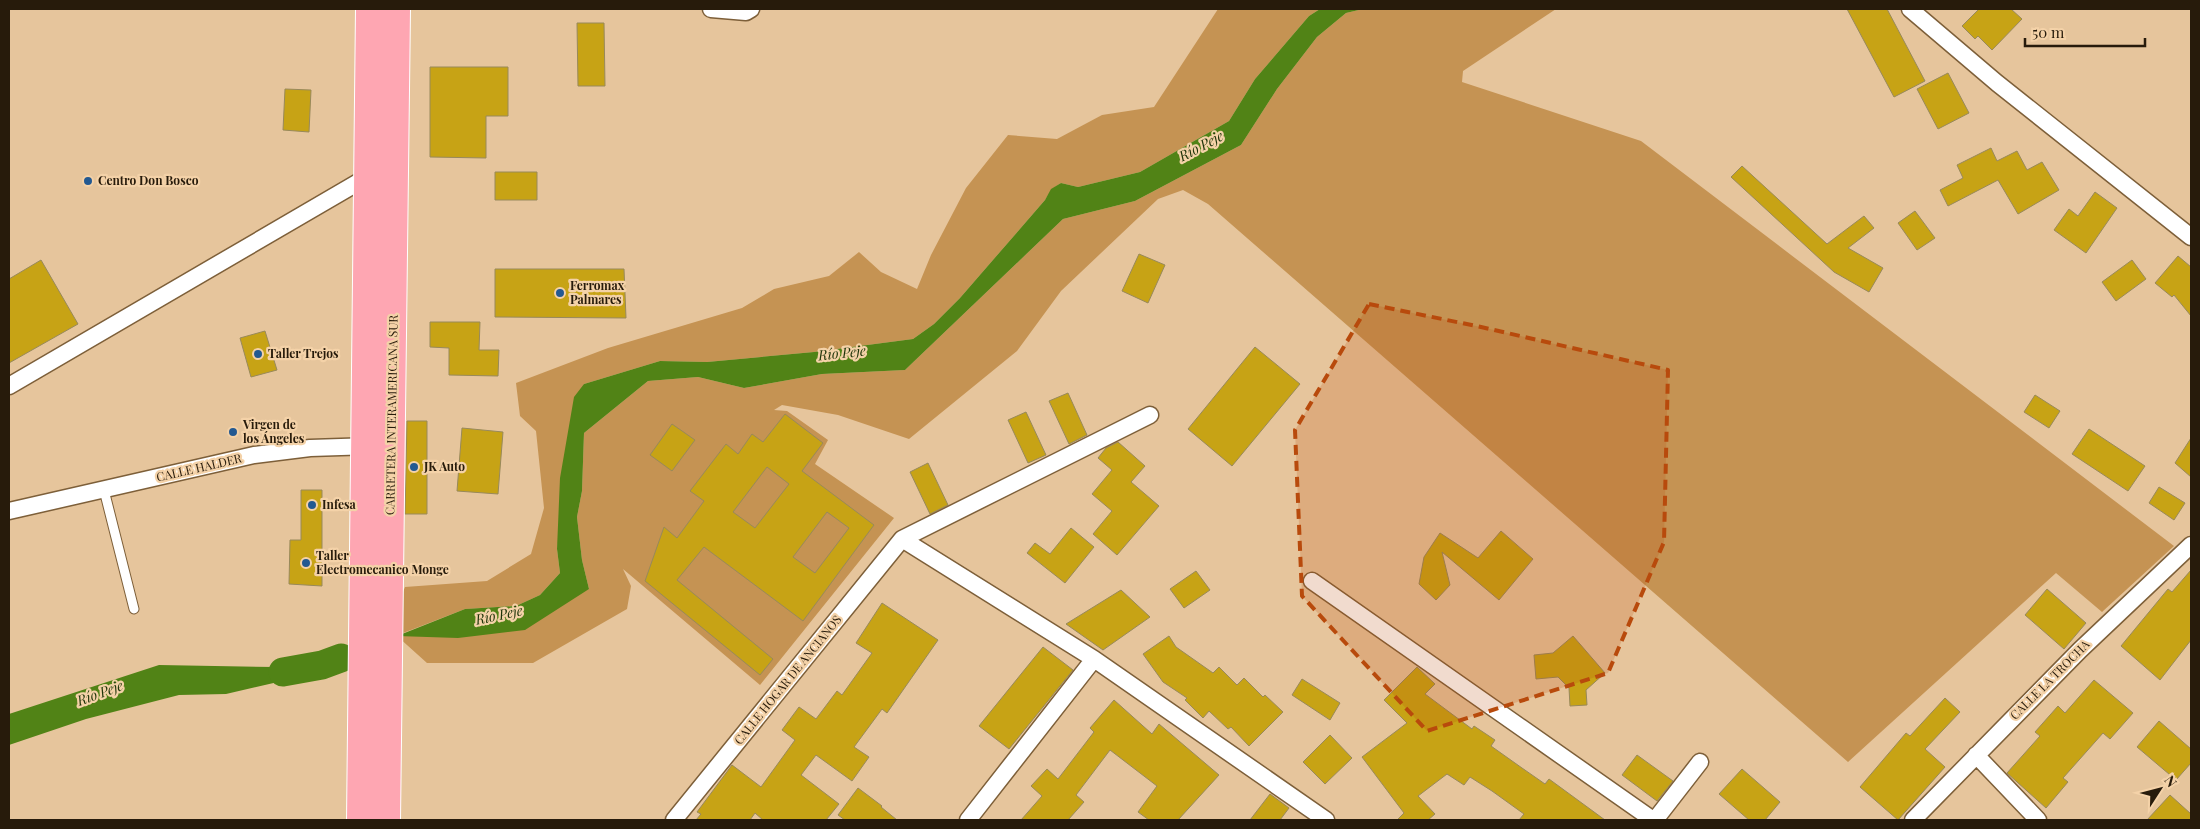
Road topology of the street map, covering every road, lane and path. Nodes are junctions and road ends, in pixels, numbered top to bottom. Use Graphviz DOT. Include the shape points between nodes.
graph roads {
  1 [pos="370,9"];
  2 [pos="396,9"];
  3 [pos="711,9"];
  4 [pos="751,9"];
  5 [pos="1910,9"];
  6 [pos="370,176"];
  7 [pos="2191,237"];
  8 [pos="9,386"];
  9 [pos="1150,415"];
  10 [pos="378,446"];
  11 [pos="104,490"];
  12 [pos="9,511"];
  13 [pos="902,539"];
  14 [pos="2191,545"];
  15 [pos="1312,581"];
  16 [pos="134,609"];
  17 [pos="1094,659"];
  18 [pos="1976,755"];
  19 [pos="1700,762"];
  20 [pos="361,820"];
  21 [pos="386,820"];
  22 [pos="674,820"];
  23 [pos="968,820"];
  24 [pos="1326,820"];
  25 [pos="1654,820"];
  26 [pos="1912,820"];
  27 [pos="2038,820"];
  1 -- 6 [label="highway, CARRETERA INTERAMERICANA SUR"];
  2 -- 10 [label="highway, CARRETERA INTERAMERICANA SUR"];
  3 -- 4 [label="street" via="746,12"];
  5 -- 7 [label="street" via="1997,84"];
  6 -- 8 [label="street"];
  6 -- 10 [label="highway, CARRETERA INTERAMERICANA SUR"];
  9 -- 13 [label="street"];
  10 -- 11 [label="street, CALLE HALDER" via="310,448 254,455"];
  10 -- 20 [label="highway, CARRETERA INTERAMERICANA SUR"];
  10 -- 21 [label="highway, CARRETERA INTERAMERICANA SUR"];
  11 -- 12 [label="street, CALLE HALDER"];
  11 -- 16 [label="lane"];
  13 -- 17 [label="street"];
  13 -- 22 [label="street, CALLE HOGAR DE ANCIANOS"];
  14 -- 18 [label="street, CALLE LA TROCHA"];
  15 -- 25 [label="street"];
  17 -- 23 [label="street"];
  17 -- 24 [label="street"];
  18 -- 26 [label="street, CALLE LA TROCHA"];
  18 -- 27 [label="street"];
  19 -- 25 [label="street"];
}
